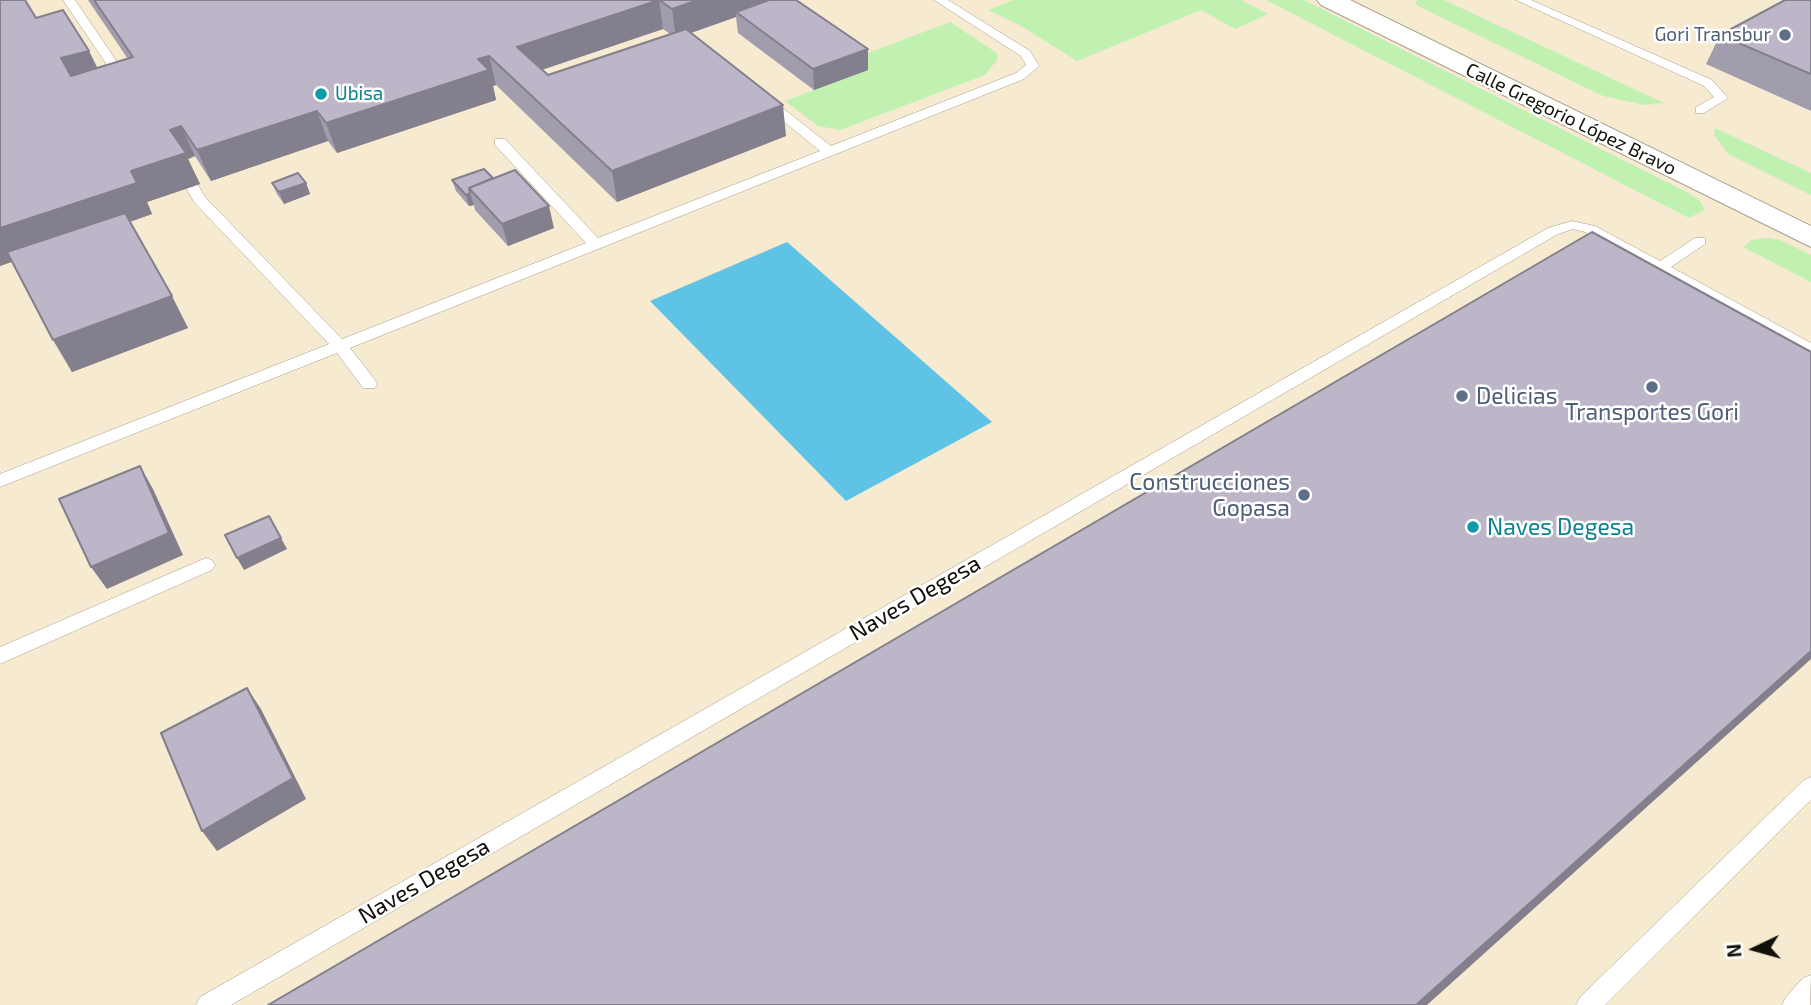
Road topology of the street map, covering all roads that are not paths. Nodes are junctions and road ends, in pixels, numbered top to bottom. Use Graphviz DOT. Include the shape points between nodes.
graph roads {
  1 [pos="69,0"];
  2 [pos="940,0"];
  3 [pos="1330,0"];
  4 [pos="1377,0"];
  5 [pos="1522,0"];
  6 [pos="132,92"];
  7 [pos="755,93"];
  8 [pos="1700,110"];
  9 [pos="500,142"];
  10 [pos="829,151"];
  11 [pos="192,186"];
  12 [pos="1811,212"];
  13 [pos="1811,238"];
  14 [pos="1700,241"];
  15 [pos="595,244"];
  16 [pos="1661,267"];
  17 [pos="339,345"];
  18 [pos="1811,349"];
  19 [pos="369,384"];
  20 [pos="0,481"];
  21 [pos="206,565"];
  22 [pos="0,656"];
  23 [pos="1811,786"];
  24 [pos="1811,986"];
  25 [pos="208,1005"];
  26 [pos="1588,1005"];
  27 [pos="1794,1005"];
  1 -- 6 [label="lane"];
  2 -- 10 [label="lane" via="1026,54 1033,66 1020,76"];
  3 -- 13 [label="main road, Calle Gregorio López Bravo"];
  4 -- 12 [label="main road, Calle Gregorio López Bravo"];
  5 -- 8 [label="lane" via="1708,83 1722,98"];
  7 -- 10 [label="lane"];
  9 -- 15 [label="lane"];
  10 -- 15 [label="lane"];
  11 -- 17 [label="lane" via="199,199"];
  14 -- 16 [label="lane"];
  15 -- 17 [label="lane"];
  16 -- 18 [label="lane, Naves Degesa"];
  16 -- 25 [label="lane, Naves Degesa" via="1590,229 1572,225 1553,230"];
  17 -- 19 [label="lane"];
  17 -- 20 [label="lane"];
  21 -- 22 [label="lane"];
  23 -- 26 [label="lane"];
  24 -- 27 [label="lane"];
}
